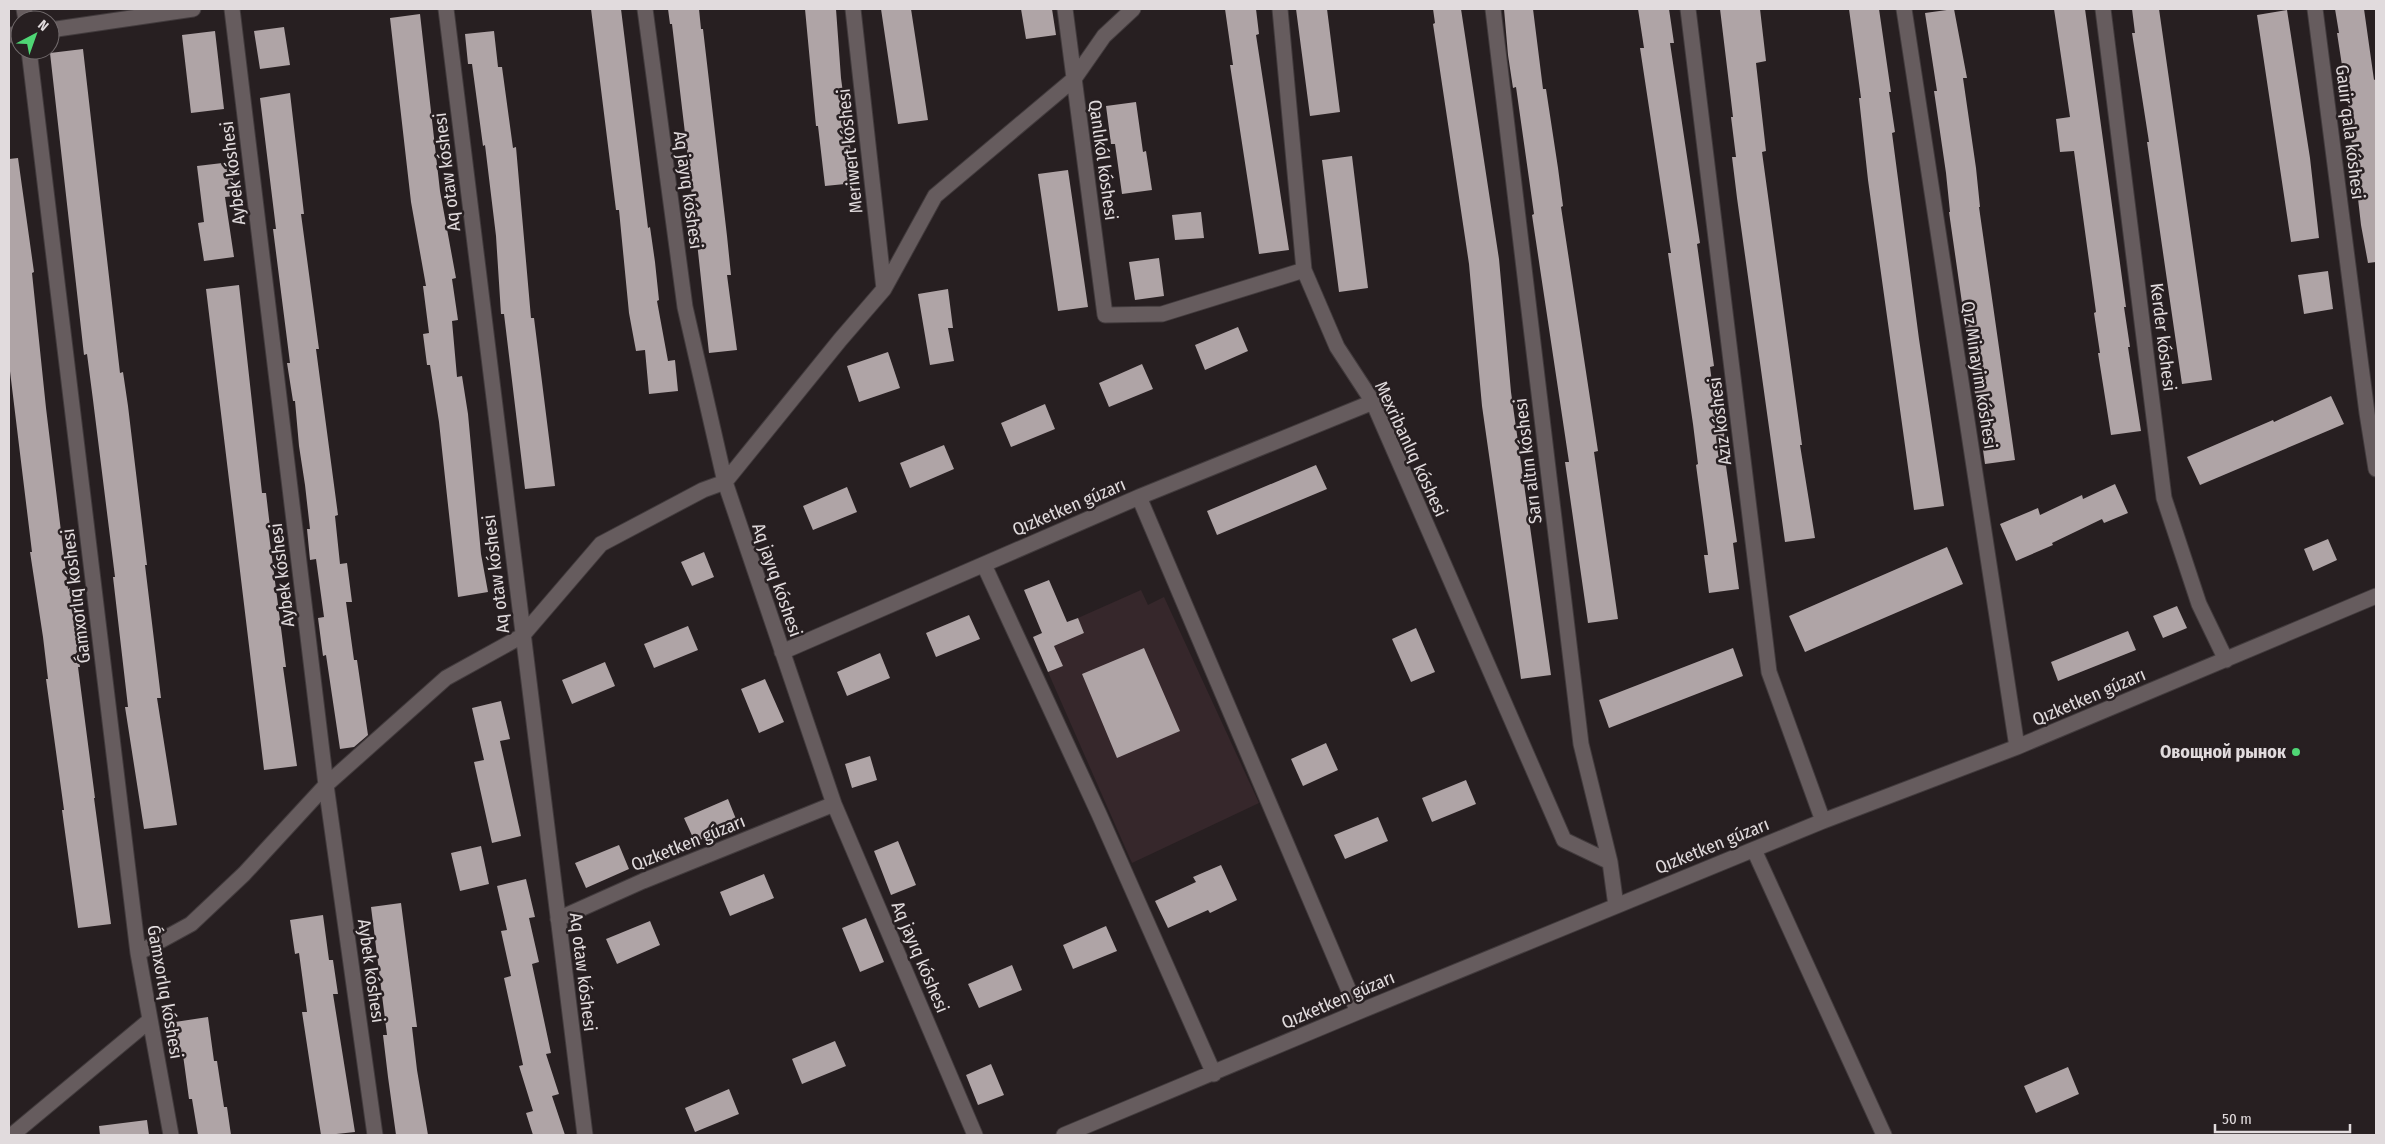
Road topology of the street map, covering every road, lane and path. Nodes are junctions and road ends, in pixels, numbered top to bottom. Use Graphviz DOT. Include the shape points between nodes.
graph roads {
  1 [pos="193,9"];
  2 [pos="232,9"];
  3 [pos="446,9"];
  4 [pos="645,9"];
  5 [pos="853,9"];
  6 [pos="1065,9"];
  7 [pos="1133,9"];
  8 [pos="1280,9"];
  9 [pos="1493,9"];
  10 [pos="1688,9"];
  11 [pos="1904,9"];
  12 [pos="2103,9"];
  13 [pos="2315,9"];
  14 [pos="60,29"];
  15 [pos="30,60"];
  16 [pos="1074,79"];
  17 [pos="1304,270"];
  18 [pos="884,289"];
  19 [pos="1373,402"];
  20 [pos="2376,469"];
  21 [pos="725,482"];
  22 [pos="1139,497"];
  23 [pos="984,564"];
  24 [pos="2376,596"];
  25 [pos="522,636"];
  26 [pos="782,652"];
  27 [pos="2226,660"];
  28 [pos="2017,747"];
  29 [pos="326,785"];
  30 [pos="834,804"];
  31 [pos="1823,821"];
  32 [pos="1754,850"];
  33 [pos="1610,862"];
  34 [pos="1616,906"];
  35 [pos="558,919"];
  36 [pos="138,953"];
  37 [pos="1358,1012"];
  38 [pos="150,1020"];
  39 [pos="1214,1074"];
  40 [pos="12,1135"];
  41 [pos="171,1135"];
  42 [pos="375,1135"];
  43 [pos="585,1135"];
  44 [pos="975,1135"];
  45 [pos="1064,1135"];
  46 [pos="1884,1135"];
  1 -- 14 [label="street"];
  2 -- 29 [label="street, Aybek kóshesi"];
  3 -- 25 [label="street, Aq otaw kóshesi"];
  4 -- 21 [label="street, Aq jayıq kóshesi" via="685,307"];
  5 -- 18 [label="street, Meriwert kóshesi"];
  6 -- 16 [label="street, Qanlıkól kóshesi"];
  7 -- 16 [label="street" via="1104,36"];
  8 -- 17 [label="street, Mexribanlıq kóshesi"];
  9 -- 33 [label="street, Sarı altın kóshesi" via="1581,744"];
  10 -- 31 [label="street, Aziz kóshesi" via="1769,672"];
  11 -- 28 [label="street, Qız Minayim kóshesi"];
  12 -- 27 [label="street, Kerder kóshesi" via="2164,498 2199,604"];
  13 -- 20 [label="street, Gauir qala kóshesi"];
  15 -- 36 [label="street, Ǵamxorlıq kóshesi"];
  16 -- 17 [label="street, Qanlıkól kóshesi" via="1105,316 1162,314"];
  16 -- 18 [label="street" via="935,196"];
  17 -- 19 [label="street, Mexribanlıq kóshesi" via="1337,347"];
  18 -- 21 [label="street"];
  19 -- 22 [label="street, Qızketken gúzarı"];
  19 -- 33 [label="street, Mexribanlıq kóshesi" via="1564,840"];
  21 -- 25 [label="street" via="703,490 601,544"];
  21 -- 26 [label="street, Aq jayıq kóshesi"];
  22 -- 23 [label="street, Qızketken gúzarı"];
  22 -- 37 [label="street"];
  23 -- 26 [label="street, Qızketken gúzarı"];
  23 -- 39 [label="street"];
  24 -- 27 [label="street, Qızketken gúzarı"];
  25 -- 29 [label="street" via="446,678"];
  25 -- 35 [label="street, Aq otaw kóshesi"];
  26 -- 30 [label="street, Aq jayıq kóshesi"];
  27 -- 28 [label="street, Qızketken gúzarı"];
  28 -- 31 [label="street, Qızketken gúzarı"];
  29 -- 36 [label="street" via="244,874 191,924"];
  29 -- 42 [label="street, Aybek kóshesi"];
  30 -- 35 [label="street, Qızketken gúzarı"];
  30 -- 44 [label="street, Aq jayıq kóshesi"];
  31 -- 32 [label="street, Qızketken gúzarı"];
  32 -- 34 [label="street, Qızketken gúzarı"];
  32 -- 46 [label="street"];
  33 -- 34 [label="street, Sarı altın kóshesi"];
  34 -- 37 [label="street, Qızketken gúzarı"];
  35 -- 43 [label="street, Aq otaw kóshesi"];
  36 -- 38 [label="street, Ǵamxorlıq kóshesi"];
  37 -- 39 [label="street, Qızketken gúzarı"];
  38 -- 40 [label="street"];
  38 -- 41 [label="street, Ǵamxorlıq kóshesi"];
  39 -- 45 [label="street, Qızketken gúzarı"];
}
